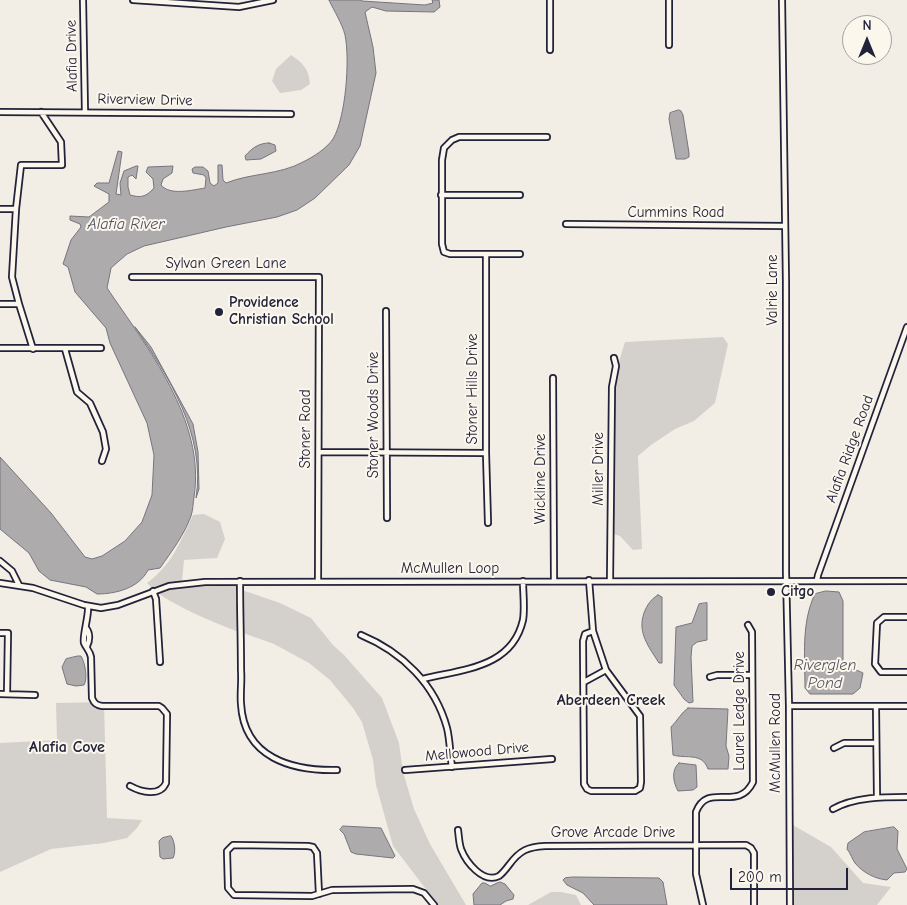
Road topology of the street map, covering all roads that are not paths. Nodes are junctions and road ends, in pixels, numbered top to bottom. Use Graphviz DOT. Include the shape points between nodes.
graph roads {
  1 [pos="83,0"];
  2 [pos="133,0"];
  3 [pos="273,0"];
  4 [pos="550,0"];
  5 [pos="669,0"];
  6 [pos="782,0"];
  7 [pos="670,46"];
  8 [pos="550,50"];
  9 [pos="0,112"];
  10 [pos="41,112"];
  11 [pos="85,112"];
  12 [pos="291,114"];
  13 [pos="547,137"];
  14 [pos="520,195"];
  15 [pos="441,196"];
  16 [pos="0,209"];
  17 [pos="16,209"];
  18 [pos="566,224"];
  19 [pos="785,226"];
  20 [pos="486,254"];
  21 [pos="520,254"];
  22 [pos="132,277"];
  23 [pos="319,277"];
  24 [pos="0,304"];
  25 [pos="19,304"];
  26 [pos="386,311"];
  27 [pos="907,327"];
  28 [pos="0,348"];
  29 [pos="101,348"];
  30 [pos="32,349"];
  31 [pos="65,349"];
  32 [pos="614,358"];
  33 [pos="553,378"];
  34 [pos="319,452"];
  35 [pos="387,452"];
  36 [pos="486,453"];
  37 [pos="102,461"];
  38 [pos="387,518"];
  39 [pos="488,523"];
  40 [pos="0,560"];
  41 [pos="589,580"];
  42 [pos="610,580"];
  43 [pos="817,580"];
  44 [pos="240,581"];
  45 [pos="523,581"];
  46 [pos="554,581"];
  47 [pos="786,581"];
  48 [pos="907,581"];
  49 [pos="318,582"];
  50 [pos="0,583"];
  51 [pos="19,585"];
  52 [pos="153,591"];
  53 [pos="88,607"];
  54 [pos="907,617"];
  55 [pos="748,625"];
  56 [pos="593,631"];
  57 [pos="0,633"];
  58 [pos="360,635"];
  59 [pos="160,662"];
  60 [pos="606,670"];
  61 [pos="907,672"];
  62 [pos="752,675"];
  63 [pos="710,677"];
  64 [pos="423,679"];
  65 [pos="584,682"];
  66 [pos="0,694"];
  67 [pos="7,694"];
  68 [pos="35,694"];
  69 [pos="789,706"];
  70 [pos="907,706"];
  71 [pos="876,707"];
  72 [pos="876,743"];
  73 [pos="834,748"];
  74 [pos="552,759"];
  75 [pos="452,767"];
  76 [pos="337,770"];
  77 [pos="405,770"];
  78 [pos="130,786"];
  79 [pos="877,797"];
  80 [pos="907,797"];
  81 [pos="833,809"];
  82 [pos="458,830"];
  83 [pos="696,845"];
  84 [pos="319,894"];
  85 [pos="434,905"];
  86 [pos="702,905"];
  87 [pos="754,905"];
  88 [pos="790,905"];
  1 -- 11 [label="street, Alafia Drive"];
  2 -- 3 [label="street" via="239,7"];
  4 -- 8 [label="street"];
  5 -- 7 [label="street"];
  6 -- 19 [label="street, Valrie Lane"];
  9 -- 10 [label="street, Riverview Drive"];
  10 -- 11 [label="street, Riverview Drive"];
  10 -- 17 [label="street" via="61,142 62,165 21,165"];
  11 -- 12 [label="street, Riverview Drive"];
  13 -- 15 [label="street" via="460,137 452,140 444,148"];
  14 -- 15 [label="street"];
  15 -- 20 [label="street" via="444,252"];
  16 -- 17 [label="street"];
  17 -- 25 [label="street" via="12,276"];
  18 -- 19 [label="street, Cummins Road"];
  19 -- 47 [label="street, Valrie Lane"];
  20 -- 21 [label="street"];
  20 -- 36 [label="street, Stoner Hills Drive"];
  22 -- 23 [label="street, Sylvan Green Lane"];
  23 -- 34 [label="street, Stoner Road"];
  24 -- 25 [label="street"];
  25 -- 30 [label="street"];
  26 -- 35 [label="street, Stoner Woods Drive"];
  27 -- 43 [label="street, Alafia Ridge Road"];
  28 -- 30 [label="street"];
  29 -- 31 [label="street"];
  30 -- 31 [label="street"];
  31 -- 37 [label="street" via="77,392 90,403 103,432 106,449"];
  32 -- 42 [label="street, Miller Drive"];
  33 -- 46 [label="street, Wickline Drive"];
  34 -- 35 [label="street"];
  34 -- 49 [label="street, Stoner Road"];
  35 -- 36 [label="street"];
  35 -- 38 [label="street, Stoner Woods Drive"];
  36 -- 39 [label="street, Stoner Hills Drive"];
  40 -- 51 [label="street" via="12,571"];
  41 -- 42 [label="street, McMullen Loop"];
  41 -- 46 [label="street, McMullen Loop"];
  41 -- 56 [label="street"];
  42 -- 47 [label="street, McMullen Loop"];
  43 -- 47 [label="street, McMullen Loop"];
  43 -- 48 [label="street, McMullen Loop"];
  44 -- 49 [label="street, McMullen Loop"];
  44 -- 52 [label="street, McMullen Loop" via="186,583"];
  44 -- 76 [label="street" via="241,706 246,727 256,745 275,760 301,768"];
  45 -- 46 [label="street, McMullen Loop"];
  45 -- 49 [label="street, McMullen Loop"];
  45 -- 64 [label="street" via="523,618 508,650 485,663"];
  47 -- 69 [label="street, McMullen Road"];
  50 -- 51 [label="street, McMullen Loop"];
  51 -- 53 [label="street, McMullen Loop"];
  52 -- 53 [label="street, McMullen Loop" via="114,606"];
  52 -- 59 [label="street"];
  53 -- 78 [label="street" via="84,642 91,657 94,702 98,706 159,706 167,714 164,788 154,792"];
  54 -- 61 [label="street" via="884,617 877,623 875,664 881,672"];
  55 -- 62 [label="street, Laurel Ledge Drive" via="752,632"];
  56 -- 60 [label="street"];
  56 -- 65 [label="street" via="585,634 583,641"];
  57 -- 67 [label="street" via="8,633"];
  58 -- 64 [label="street" via="399,658"];
  60 -- 65 [label="street"];
  60 -- 65 [label="street" via="640,716 641,782 635,791 591,791 584,784"];
  62 -- 63 [label="street"];
  62 -- 83 [label="street, Laurel Ledge Drive" via="753,782 740,796 710,797 698,806"];
  64 -- 75 [label="street" via="447,729"];
  66 -- 67 [label="street"];
  67 -- 68 [label="street"];
  69 -- 71 [label="street"];
  69 -- 88 [label="street, McMullen Road"];
  70 -- 71 [label="street"];
  71 -- 72 [label="street"];
  72 -- 73 [label="street" via="844,743"];
  72 -- 79 [label="street"];
  74 -- 75 [label="street, Mellowood Drive"];
  75 -- 77 [label="street, Mellowood Drive"];
  79 -- 80 [label="street"];
  79 -- 81 [label="street"];
  82 -- 83 [label="street, Grove Arcade Drive" via="464,855 475,869 492,878 505,871 520,852 530,847"];
  83 -- 86 [label="street, Laurel Ledge Drive" via="696,874"];
  83 -- 87 [label="street, Grove Arcade Drive" via="746,845 750,848 754,853"];
  84 -- 84 [label="street" via="313,847 233,846 227,851 228,888 234,895"];
  84 -- 85 [label="street" via="332,890 413,889 424,893"];
}
